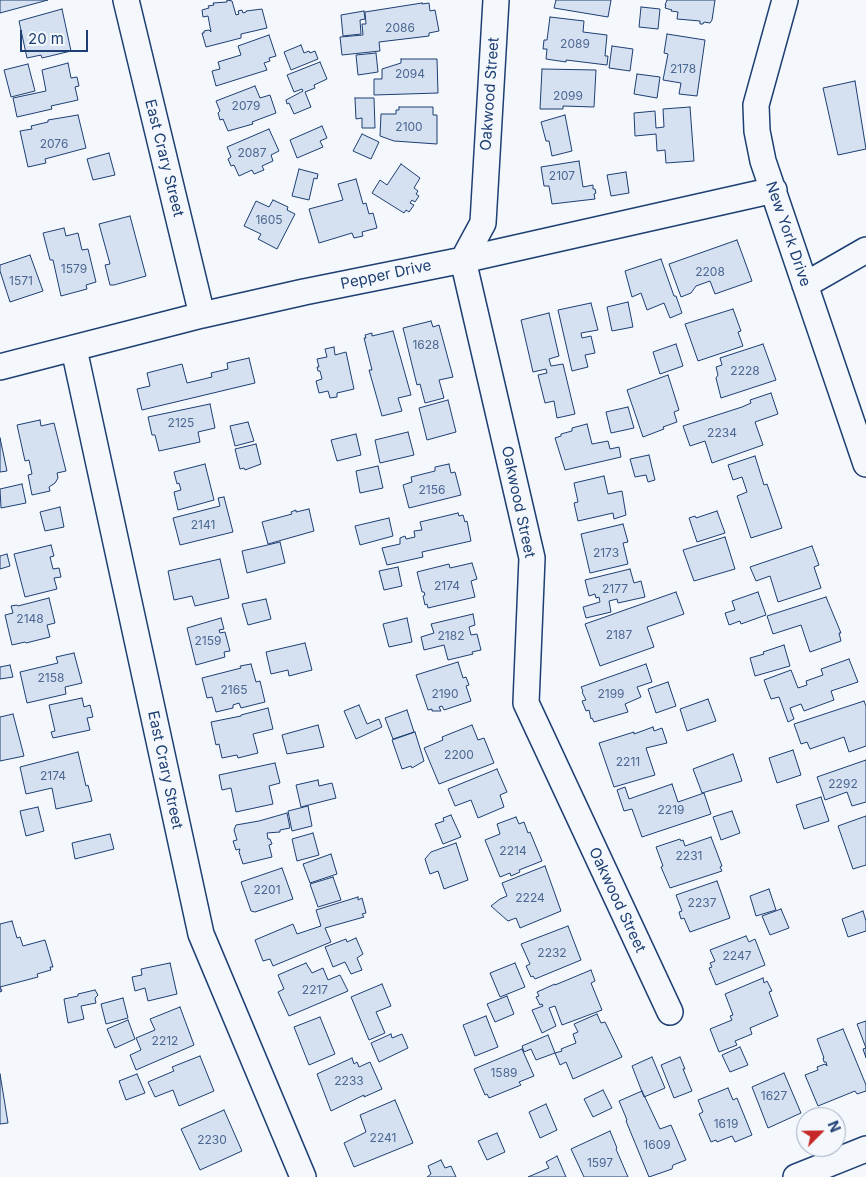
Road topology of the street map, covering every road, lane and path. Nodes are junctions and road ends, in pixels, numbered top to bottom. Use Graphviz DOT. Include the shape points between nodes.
graph roads {
  1 [pos="126,0"];
  2 [pos="496,0"];
  3 [pos="785,0"];
  4 [pos="774,190"];
  5 [pos="866,250"];
  6 [pos="463,260"];
  7 [pos="805,285"];
  8 [pos="202,315"];
  9 [pos="74,349"];
  10 [pos="0,367"];
  11 [pos="866,464"];
  12 [pos="670,1012"];
  13 [pos="866,1149"];
  14 [pos="303,1177"];
  15 [pos="796,1177"];
  1 -- 8 [label="street, East Crary Street"];
  2 -- 6 [label="street, Oakwood Street" via="483,223"];
  3 -- 4 [label="street, New York Drive" via="756,105 757,131"];
  4 -- 6 [label="street, Pepper Drive"];
  4 -- 7 [label="street, New York Drive"];
  5 -- 7 [label="street"];
  6 -- 8 [label="street, Pepper Drive"];
  6 -- 12 [label="street, Oakwood Street" via="532,558 526,703"];
  7 -- 11 [label="street, New York Drive"];
  8 -- 9 [label="street, Pepper Drive"];
  9 -- 10 [label="street, Pepper Drive"];
  9 -- 14 [label="street, East Crary Street" via="201,934"];
  13 -- 15 [label="street"];
}
